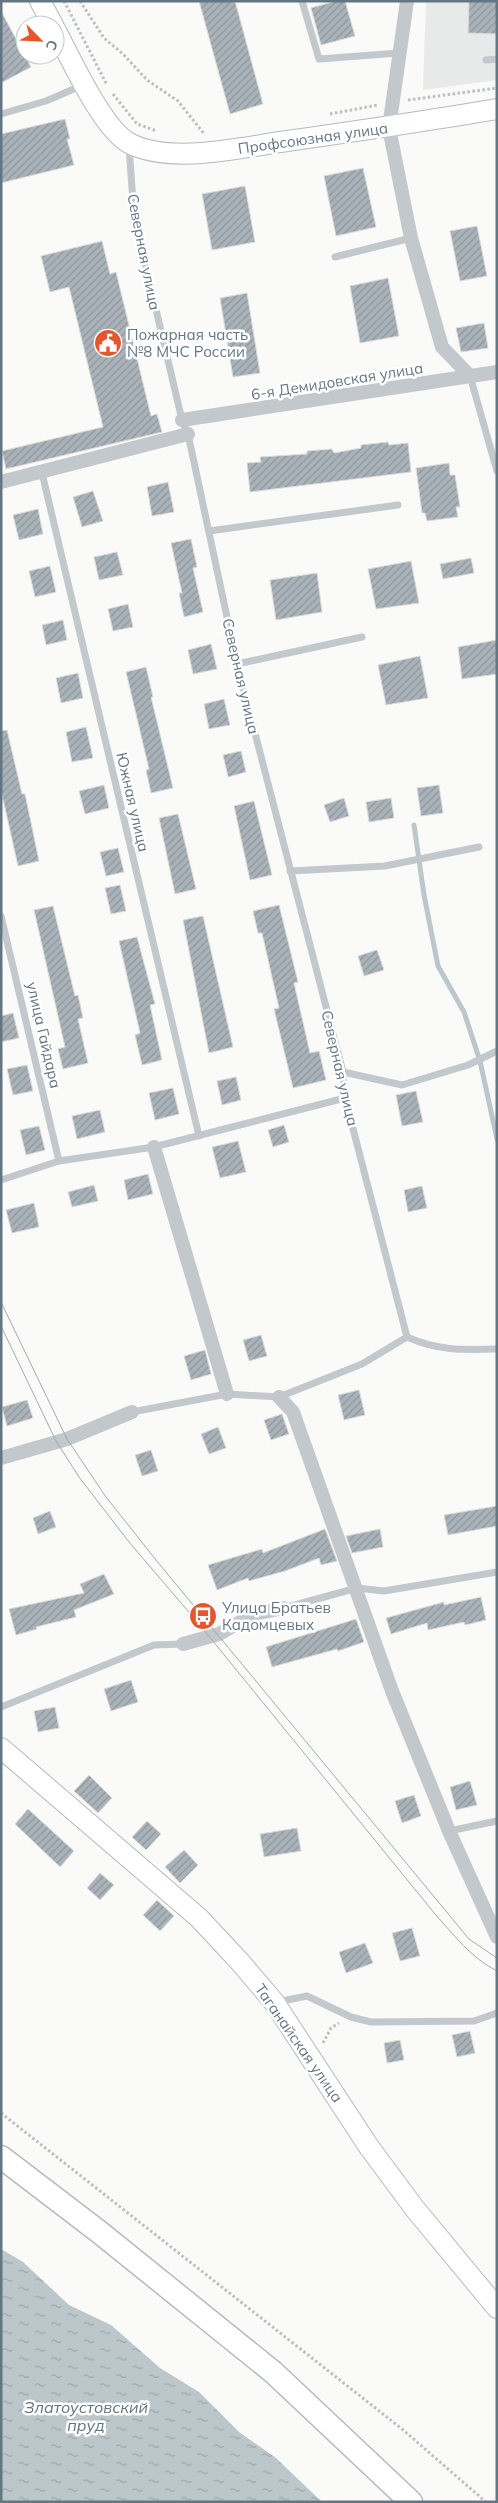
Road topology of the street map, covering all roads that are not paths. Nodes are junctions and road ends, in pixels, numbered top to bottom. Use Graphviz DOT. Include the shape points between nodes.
graph roads {
  1 [pos="40,1"];
  2 [pos="302,1"];
  3 [pos="407,1"];
  4 [pos="48,15"];
  5 [pos="65,48"];
  6 [pos="399,54"];
  7 [pos="497,59"];
  8 [pos="486,60"];
  9 [pos="84,85"];
  10 [pos="497,109"];
  11 [pos="1,114"];
  12 [pos="389,128"];
  13 [pos="129,143"];
  14 [pos="411,238"];
  15 [pos="335,257"];
  16 [pos="497,372"];
  17 [pos="470,376"];
  18 [pos="182,420"];
  19 [pos="188,434"];
  20 [pos="497,471"];
  21 [pos="42,473"];
  22 [pos="1,482"];
  23 [pos="398,504"];
  24 [pos="209,531"];
  25 [pos="362,637"];
  26 [pos="237,664"];
  27 [pos="480,848"];
  28 [pos="290,871"];
  29 [pos="1,916"];
  30 [pos="497,1051"];
  31 [pos="344,1072"];
  32 [pos="345,1098"];
  33 [pos="199,1136"];
  34 [pos="154,1147"];
  35 [pos="59,1161"];
  36 [pos="1,1180"];
  37 [pos="407,1337"];
  38 [pos="497,1348"];
  39 [pos="227,1394"];
  40 [pos="279,1397"];
  41 [pos="132,1412"];
  42 [pos="1,1458"];
  43 [pos="497,1572"];
  44 [pos="357,1588"];
  45 [pos="284,1608"];
  46 [pos="183,1644"];
  47 [pos="1,1707"];
  48 [pos="1,1748"];
  49 [pos="497,1821"];
  50 [pos="450,1831"];
  51 [pos="496,1934"];
  52 [pos="274,2002"];
  53 [pos="497,2013"];
  54 [pos="1,2157"];
  55 [pos="497,2308"];
  56 [pos="411,2502"];
  1 -- 4 [label="main road"];
  2 -- 6 [label="lane" via="319,59"];
  3 -- 6 [label="street"];
  5 -- 9 [label="main road"];
  6 -- 12 [label="street"];
  7 -- 8 [label="lane"];
  9 -- 11 [label="lane" via="46,101"];
  9 -- 13 [label="main road" via="107,121"];
  10 -- 12 [label="main road, Профсоюзная улица"];
  12 -- 13 [label="main road, Профсоюзная улица" via="218,152 166,153"];
  12 -- 14 [label="street"];
  13 -- 18 [label="lane, Северная улица" via="134,216"];
  14 -- 15 [label="lane"];
  14 -- 17 [label="street" via="442,347"];
  16 -- 17 [label="street, 6-я Демидовская улица"];
  17 -- 18 [label="street, 6-я Демидовская улица"];
  17 -- 20 [label="lane"];
  18 -- 19 [label="lane, Северная улица"];
  19 -- 21 [label="street"];
  19 -- 24 [label="lane, Северная улица"];
  21 -- 22 [label="street"];
  21 -- 33 [label="lane, Южная улица"];
  23 -- 24 [label="lane"];
  24 -- 26 [label="lane, Северная улица"];
  25 -- 26 [label="lane"];
  26 -- 28 [label="lane, Северная улица"];
  27 -- 28 [label="lane" via="385,866"];
  28 -- 31 [label="lane, Северная улица"];
  29 -- 35 [label="lane, улица Гайдара"];
  30 -- 31 [label="lane" via="468,1065 402,1085"];
  31 -- 32 [label="lane, Северная улица"];
  32 -- 33 [label="lane"];
  32 -- 37 [label="lane, Северная улица"];
  33 -- 34 [label="lane"];
  34 -- 35 [label="lane"];
  34 -- 39 [label="street"];
  35 -- 36 [label="lane"];
  37 -- 38 [label="lane" via="453,1351"];
  37 -- 40 [label="lane" via="362,1364"];
  39 -- 40 [label="lane"];
  39 -- 41 [label="lane"];
  40 -- 44 [label="street" via="292,1412"];
  41 -- 42 [label="street" via="67,1439"];
  43 -- 44 [label="lane" via="384,1591"];
  44 -- 45 [label="lane"];
  44 -- 50 [label="street" via="392,1691"];
  45 -- 46 [label="street" via="254,1614 219,1634"];
  46 -- 47 [label="lane" via="154,1646"];
  48 -- 52 [label="main road, Таганайская улица" via="199,1918"];
  49 -- 50 [label="lane"];
  50 -- 51 [label="street"];
  52 -- 53 [label="lane" via="307,1996 351,2017 370,2022 474,2021"];
  52 -- 55 [label="main road, Таганайская улица" via="415,2209"];
  54 -- 56 [label="main road" via="273,2372"];
}
